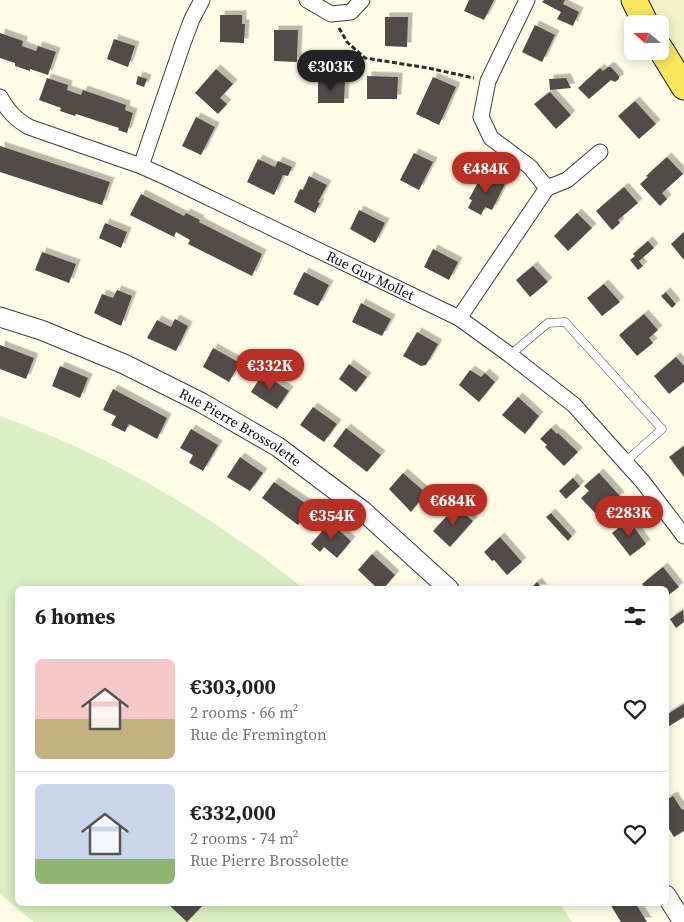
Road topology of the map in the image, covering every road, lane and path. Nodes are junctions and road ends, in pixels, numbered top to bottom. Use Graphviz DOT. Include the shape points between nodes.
graph roads {
  1 [pos="202,0"];
  2 [pos="308,0"];
  3 [pos="362,0"];
  4 [pos="527,0"];
  5 [pos="634,0"];
  6 [pos="331,14"];
  7 [pos="642,15"];
  8 [pos="667,60"];
  9 [pos="488,80"];
  10 [pos="684,87"];
  11 [pos="0,97"];
  12 [pos="600,152"];
  13 [pos="141,166"];
  14 [pos="547,188"];
  15 [pos="0,317"];
  16 [pos="459,318"];
  17 [pos="510,355"];
  18 [pos="625,462"];
  19 [pos="684,536"];
  20 [pos="446,586"];
  21 [pos="669,899"];
  22 [pos="683,922"];
  1 -- 13 [label="street" via="192,18"];
  2 -- 6 [label="street"];
  3 -- 6 [label="street" via="351,12"];
  4 -- 9 [label="street"];
  5 -- 7 [label="main road"];
  6 -- 9 [label="path" via="347,42 365,58"];
  8 -- 10 [label="main road"];
  9 -- 14 [label="street" via="481,117 491,138 530,167"];
  11 -- 13 [label="street, Rue Guy Mollet" via="7,110 29,126"];
  12 -- 14 [label="street" via="567,180"];
  13 -- 16 [label="street, Rue Guy Mollet"];
  14 -- 16 [label="street"];
  15 -- 20 [label="street, Rue Pierre Brossolette" via="124,364 202,403 278,447 363,511"];
  16 -- 17 [label="street, Rue Guy Mollet"];
  17 -- 18 [label="street, Rue Guy Mollet" via="574,405"];
  17 -- 18 [label="lane" via="548,322 565,322 662,429"];
  18 -- 19 [label="street, Rue Guy Mollet"];
  21 -- 22 [label="street"];
}
